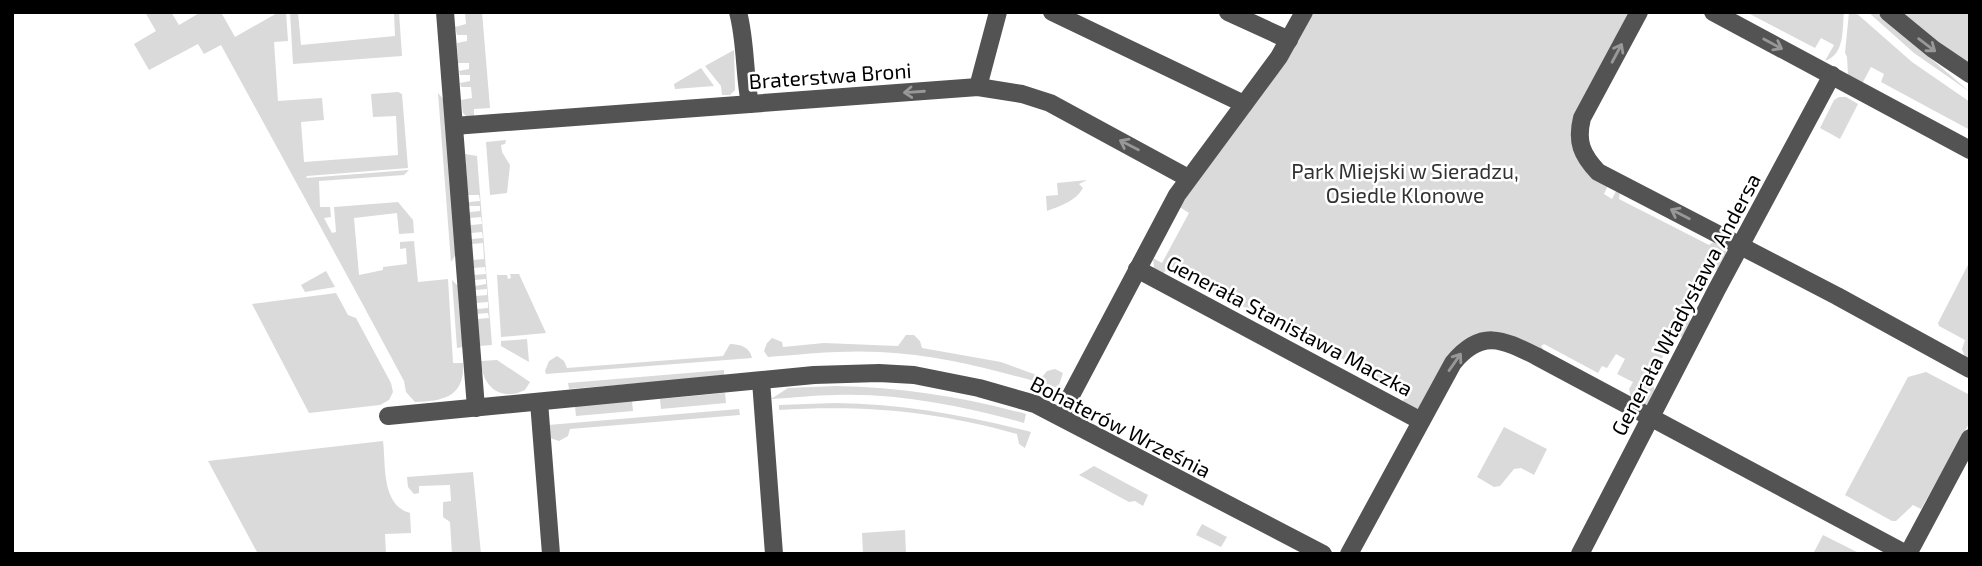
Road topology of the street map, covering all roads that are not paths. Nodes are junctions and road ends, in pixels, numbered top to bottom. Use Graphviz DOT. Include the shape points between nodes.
graph roads {
  1 [pos="445,12"];
  2 [pos="737,12"];
  3 [pos="998,12"];
  4 [pos="1052,12"];
  5 [pos="1228,12"];
  6 [pos="1304,12"];
  7 [pos="1639,12"];
  8 [pos="1713,12"];
  9 [pos="1888,12"];
  10 [pos="1289,40"];
  11 [pos="1970,74"];
  12 [pos="1832,75"];
  13 [pos="978,87"];
  14 [pos="750,104"];
  15 [pos="1244,104"];
  16 [pos="454,127"];
  17 [pos="1970,150"];
  18 [pos="1188,178"];
  19 [pos="1741,245"];
  20 [pos="1137,269"];
  21 [pos="1970,369"];
  22 [pos="761,381"];
  23 [pos="539,402"];
  24 [pos="475,408"];
  25 [pos="388,416"];
  26 [pos="1060,416"];
  27 [pos="1652,416"];
  28 [pos="1421,421"];
  29 [pos="1970,438"];
  30 [pos="551,554"];
  31 [pos="774,554"];
  32 [pos="1323,554"];
  33 [pos="1349,554"];
  34 [pos="1580,554"];
  35 [pos="1907,554"];
  1 -- 16 [label="street"];
  2 -- 14 [label="street"];
  3 -- 13 [label="street"];
  4 -- 15 [label="street"];
  5 -- 10 [label="street"];
  6 -- 10 [label="street"];
  19 -- 7 [label="street, one-way" via="1598,172 1583,156 1578,132 1581,118"];
  8 -- 12 [label="street, one-way"];
  9 -- 11 [label="street, one-way"];
  10 -- 15 [label="street"];
  12 -- 17 [label="street"];
  12 -- 19 [label="street, Generała Władysława Andersa"];
  13 -- 14 [label="street, Braterstwa Broni, one-way"];
  18 -- 13 [label="street, Braterstwa Broni, one-way" via="1050,103"];
  14 -- 16 [label="street, Braterstwa Broni"];
  15 -- 18 [label="street"];
  16 -- 24 [label="street"];
  18 -- 20 [label="street"];
  19 -- 21 [label="street"];
  19 -- 27 [label="street, Generała Władysława Andersa"];
  20 -- 26 [label="street"];
  20 -- 28 [label="street, Generała Stanisława Maczka"];
  22 -- 23 [label="street, Bohaterów Września"];
  22 -- 26 [label="street, Bohaterów Września" via="832,374 914,375 1010,396"];
  22 -- 31 [label="street"];
  23 -- 24 [label="street, Bohaterów Września"];
  23 -- 30 [label="street"];
  24 -- 25 [label="street, Bohaterów Września"];
  26 -- 32 [label="street, Bohaterów Września"];
  28 -- 27 [label="street, one-way" via="1453,363 1482,341 1506,341"];
  27 -- 34 [label="street, Generała Władysława Andersa"];
  27 -- 35 [label="street"];
  28 -- 33 [label="street"];
  29 -- 35 [label="street"];
}
